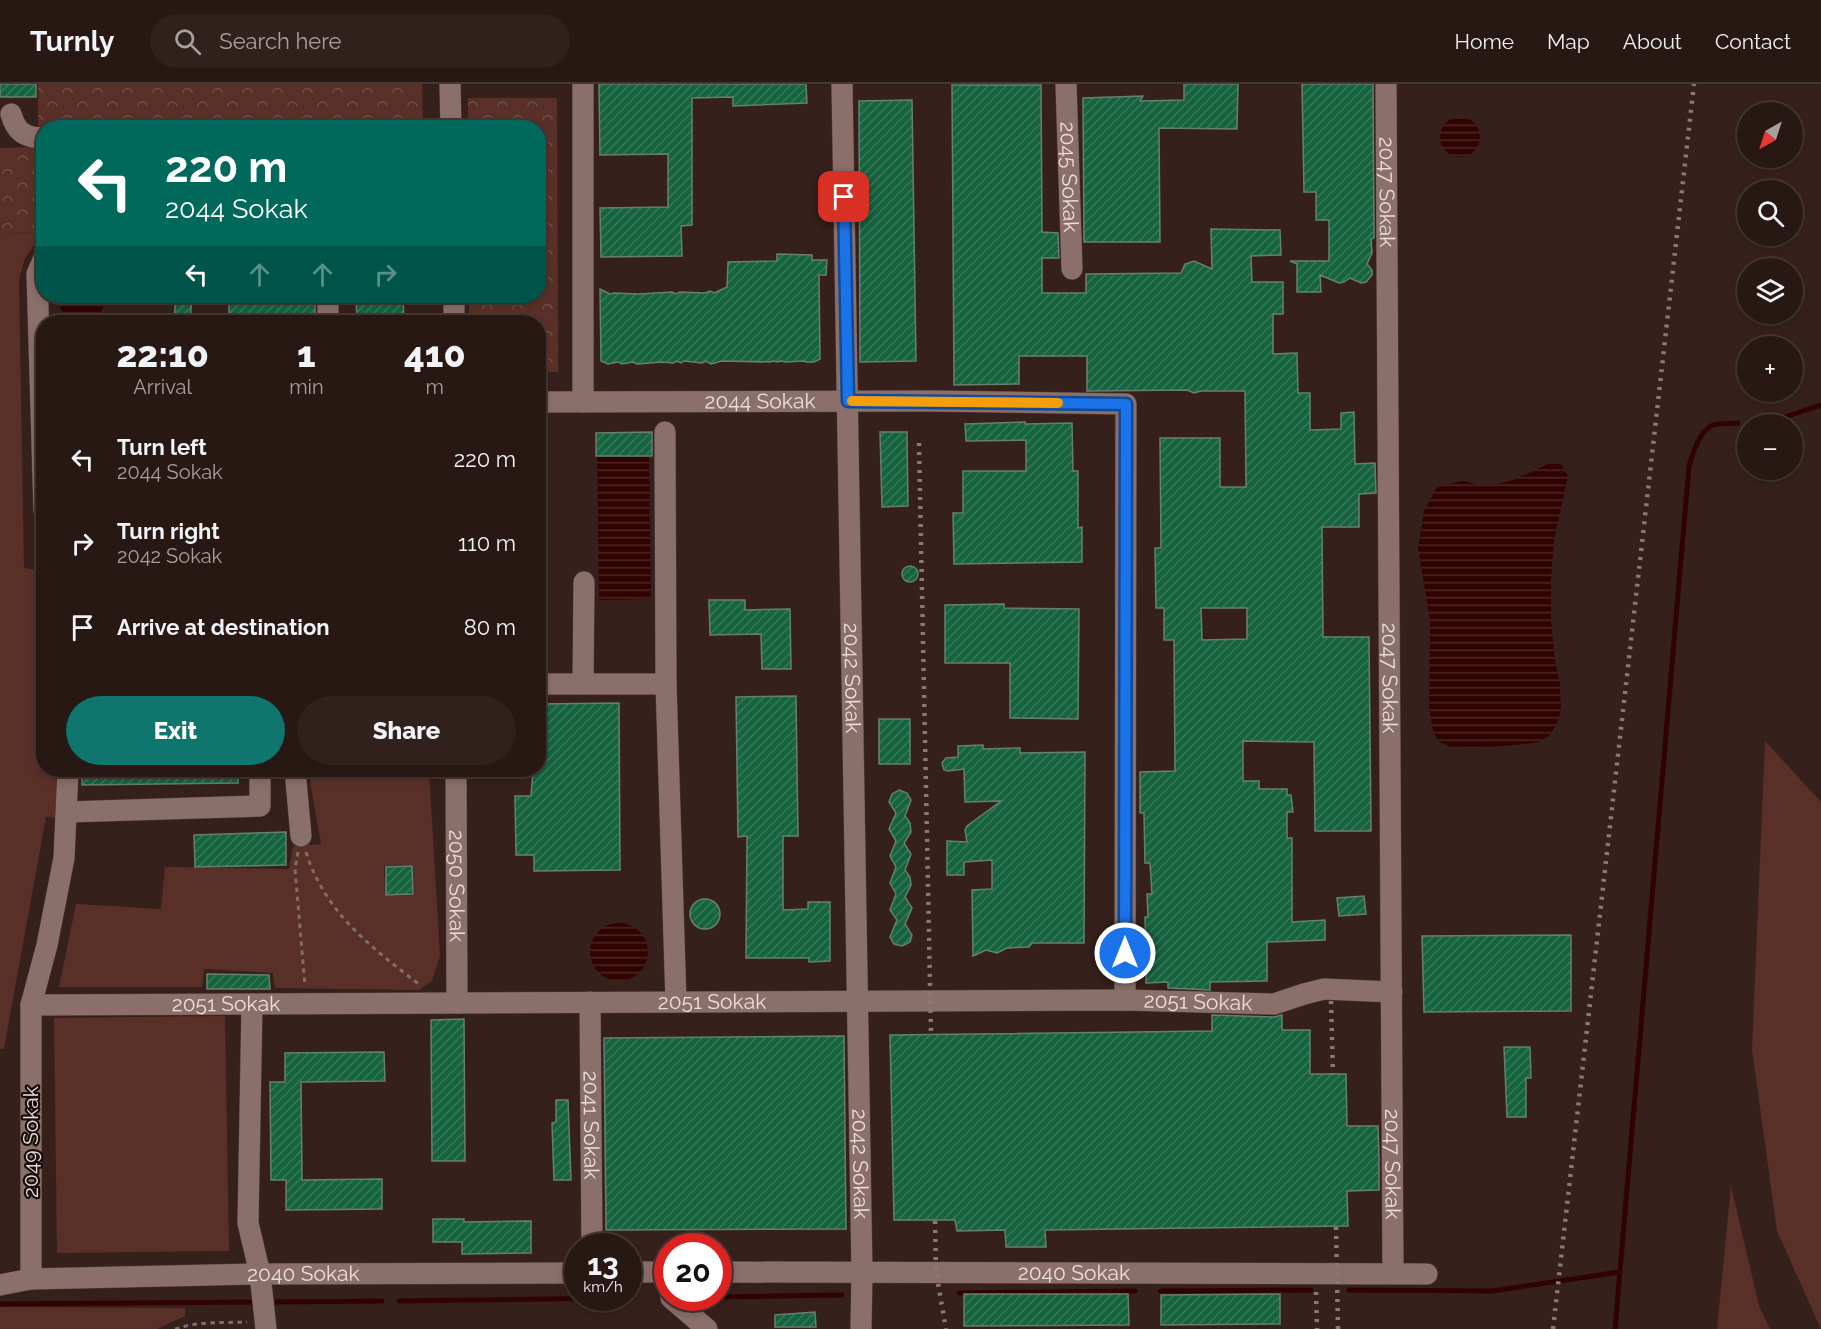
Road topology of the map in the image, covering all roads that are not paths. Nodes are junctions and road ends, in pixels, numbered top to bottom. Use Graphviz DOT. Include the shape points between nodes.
graph roads {
  1 [pos="450,84"];
  2 [pos="583,84"];
  3 [pos="842,84"];
  4 [pos="1066,84"];
  5 [pos="1386,84"];
  6 [pos="11,114"];
  7 [pos="451,120"];
  8 [pos="36,137"];
  9 [pos="1072,269"];
  10 [pos="848,401"];
  11 [pos="546,402"];
  12 [pos="582,402"];
  13 [pos="665,432"];
  14 [pos="584,582"];
  15 [pos="546,684"];
  16 [pos="583,684"];
  17 [pos="666,684"];
  18 [pos="68,777"];
  19 [pos="260,777"];
  20 [pos="296,777"];
  21 [pos="456,777"];
  22 [pos="67,812"];
  23 [pos="301,836"];
  24 [pos="1392,992"];
  25 [pos="1125,1000"];
  26 [pos="858,1001"];
  27 [pos="590,1002"];
  28 [pos="676,1002"];
  29 [pos="450,1003"];
  30 [pos="252,1004"];
  31 [pos="30,1005"];
  32 [pos="592,1233"];
  33 [pos="0,1271"];
  34 [pos="732,1272"];
  35 [pos="862,1272"];
  36 [pos="564,1273"];
  37 [pos="1393,1273"];
  38 [pos="260,1274"];
  39 [pos="1427,1274"];
  40 [pos="31,1279"];
  41 [pos="0,1286"];
  42 [pos="686,1311"];
  43 [pos="266,1326"];
  44 [pos="707,1329"];
  45 [pos="861,1329"];
  1 -- 7 [label="lane"];
  2 -- 12 [label="lane"];
  3 -- 10 [label="lane, 2042 Sokak"];
  4 -- 9 [label="lane, 2045 Sokak"];
  5 -- 24 [label="lane, 2047 Sokak"];
  6 -- 8 [label="lane" via="17,129 25,136"];
  10 -- 12 [label="lane, 2044 Sokak"];
  10 -- 25 [label="lane, 2044 Sokak" via="1126,404"];
  10 -- 26 [label="lane, 2042 Sokak"];
  11 -- 12 [label="lane, 2044 Sokak"];
  13 -- 17 [label="lane"];
  14 -- 16 [label="lane"];
  15 -- 16 [label="lane"];
  16 -- 17 [label="lane"];
  17 -- 28 [label="lane"];
  18 -- 22 [label="lane, 2049 Sokak"];
  19 -- 22 [label="lane" via="260,806"];
  20 -- 23 [label="lane"];
  21 -- 29 [label="lane, 2050 Sokak"];
  22 -- 31 [label="lane, 2049 Sokak" via="64,858 47,945"];
  24 -- 25 [label="lane, 2051 Sokak" via="1324,989 1274,1004"];
  24 -- 37 [label="lane, 2047 Sokak"];
  25 -- 26 [label="lane, 2051 Sokak"];
  26 -- 28 [label="lane, 2051 Sokak"];
  26 -- 35 [label="lane, 2042 Sokak"];
  27 -- 28 [label="lane, 2051 Sokak"];
  27 -- 29 [label="lane, 2051 Sokak"];
  27 -- 32 [label="lane, 2041 Sokak"];
  29 -- 30 [label="lane, 2051 Sokak"];
  30 -- 31 [label="lane, 2051 Sokak"];
  30 -- 38 [label="lane" via="248,1223"];
  31 -- 40 [label="lane, 2049 Sokak"];
  33 -- 40 [label="lane, 2040 Sokak"];
  34 -- 35 [label="lane, 2040 Sokak"];
  35 -- 37 [label="lane, 2040 Sokak"];
  35 -- 45 [label="lane, 2042 Sokak"];
  36 -- 38 [label="lane, 2040 Sokak"];
  37 -- 39 [label="lane, 2040 Sokak"];
  38 -- 40 [label="lane, 2040 Sokak"];
  38 -- 43 [label="lane"];
  40 -- 41 [label="lane, 2040 Sokak"];
  42 -- 44 [label="lane"];
}
